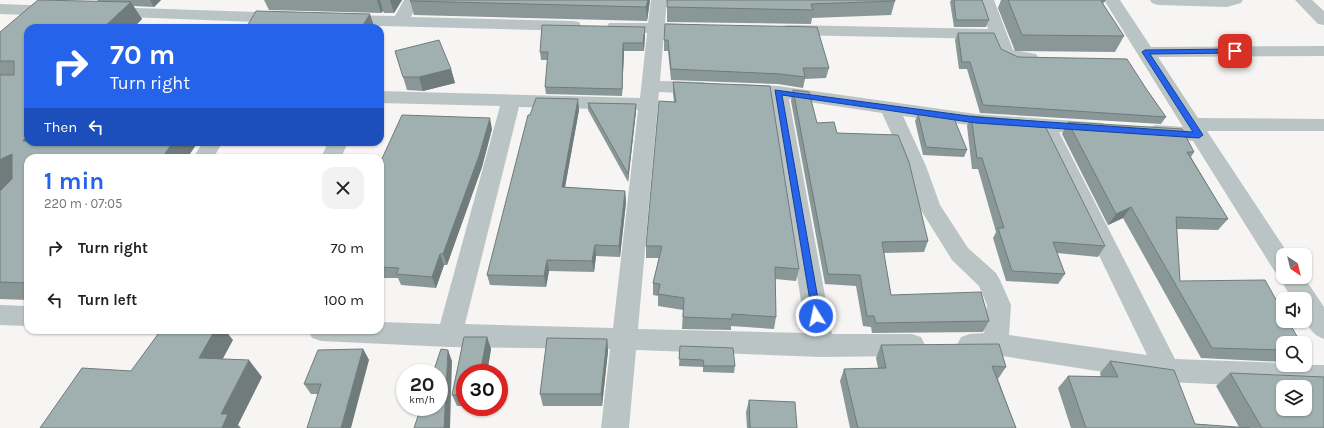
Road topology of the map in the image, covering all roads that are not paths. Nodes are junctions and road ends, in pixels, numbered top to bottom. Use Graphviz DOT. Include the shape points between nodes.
graph roads {
  1 [pos="195,0"];
  2 [pos="412,0"];
  3 [pos="659,0"];
  4 [pos="986,0"];
  5 [pos="1112,0"];
  6 [pos="1158,0"];
  7 [pos="1235,0"];
  8 [pos="1303,0"];
  9 [pos="0,9"];
  10 [pos="71,11"];
  11 [pos="95,12"];
  12 [pos="182,15"];
  13 [pos="299,18"];
  14 [pos="330,19"];
  15 [pos="1324,20"];
  16 [pos="400,22"];
  17 [pos="173,24"];
  18 [pos="656,28"];
  19 [pos="712,29"];
  20 [pos="776,30"];
  21 [pos="999,34"];
  22 [pos="1324,51"];
  23 [pos="1143,57"];
  24 [pos="1047,58"];
  25 [pos="778,92"];
  26 [pos="649,95"];
  27 [pos="384,97"];
  28 [pos="511,101"];
  29 [pos="890,107"];
  30 [pos="1046,124"];
  31 [pos="1324,125"];
  32 [pos="1115,129"];
  33 [pos="1195,129"];
  34 [pos="1138,131"];
  35 [pos="1276,254"];
  36 [pos="1296,284"];
  37 [pos="0,315"];
  38 [pos="24,316"];
  39 [pos="1324,328"];
  40 [pos="384,333"];
  41 [pos="448,336"];
  42 [pos="623,339"];
  43 [pos="996,344"];
  44 [pos="821,346"];
  45 [pos="1168,370"];
  46 [pos="1324,377"];
  47 [pos="615,428"];
  1 -- 12 [label="street"];
  2 -- 16 [label="street"];
  3 -- 18 [label="street"];
  4 -- 21 [label="street"];
  5 -- 23 [label="street"];
  6 -- 7 [label="street"];
  8 -- 15 [label="street"];
  9 -- 10 [label="street"];
  11 -- 12 [label="street"];
  12 -- 13 [label="street"];
  12 -- 17 [label="street"];
  14 -- 16 [label="street"];
  16 -- 18 [label="street"];
  18 -- 19 [label="street"];
  18 -- 26 [label="street"];
  20 -- 21 [label="street"];
  21 -- 24 [label="street" via="1008,56"];
  22 -- 23 [label="street"];
  23 -- 33 [label="street"];
  25 -- 26 [label="street"];
  25 -- 29 [label="street"];
  25 -- 44 [label="street"];
  26 -- 28 [label="street"];
  26 -- 42 [label="street"];
  27 -- 28 [label="street"];
  28 -- 41 [label="street"];
  29 -- 30 [label="street" via="976,120"];
  29 -- 43 [label="street" via="916,166 930,207 960,254 988,280 999,305"];
  30 -- 32 [label="street"];
  30 -- 45 [label="street"];
  31 -- 33 [label="street"];
  33 -- 34 [label="street"];
  33 -- 35 [label="street"];
  36 -- 39 [label="street"];
  37 -- 38 [label="street"];
  40 -- 41 [label="street"];
  41 -- 42 [label="street"];
  42 -- 44 [label="street"];
  42 -- 47 [label="street"];
  43 -- 44 [label="street"];
  43 -- 45 [label="street"];
  45 -- 46 [label="street"];
}
